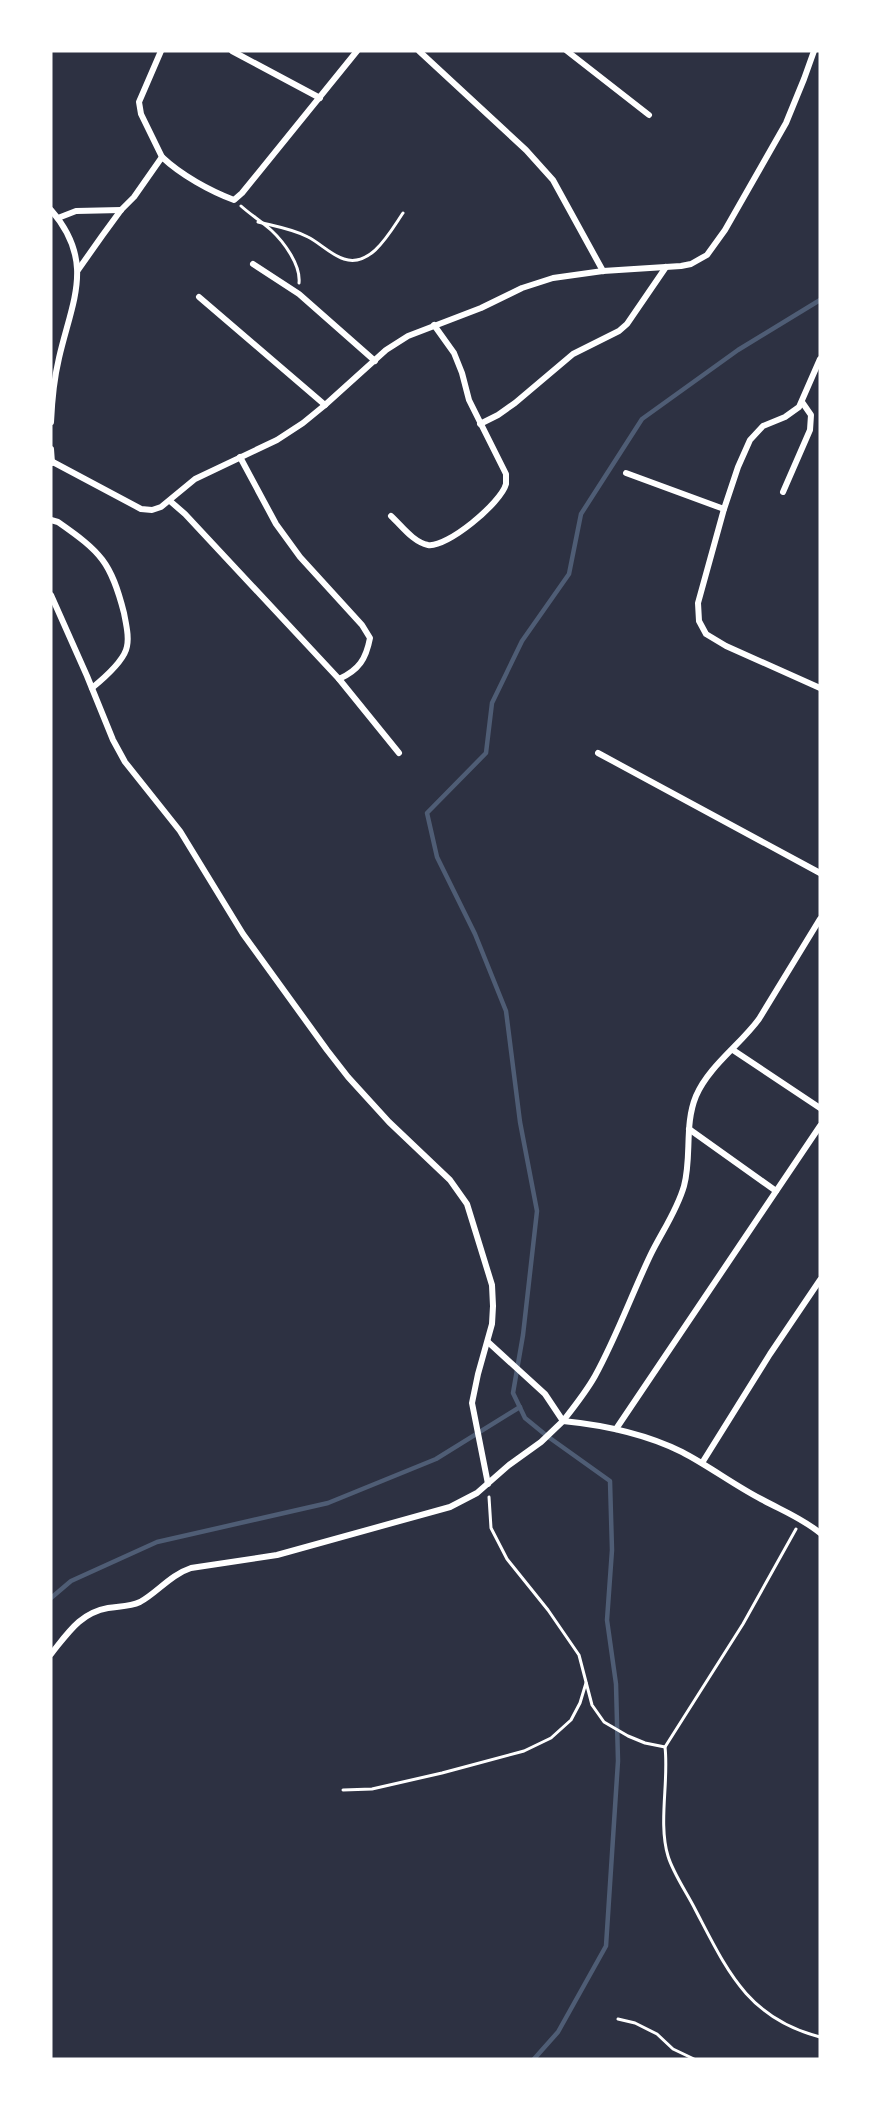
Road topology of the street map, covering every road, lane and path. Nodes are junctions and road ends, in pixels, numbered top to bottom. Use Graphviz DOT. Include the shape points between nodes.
graph roads {
  1 [pos="161,51"];
  2 [pos="232,51"];
  3 [pos="357,51"];
  4 [pos="419,51"];
  5 [pos="567,51"];
  6 [pos="814,51"];
  7 [pos="320,98"];
  8 [pos="649,115"];
  9 [pos="162,158"];
  10 [pos="234,200"];
  11 [pos="51,210"];
  12 [pos="121,210"];
  13 [pos="403,213"];
  14 [pos="58,218"];
  15 [pos="258,222"];
  16 [pos="253,264"];
  17 [pos="666,267"];
  18 [pos="78,270"];
  19 [pos="603,271"];
  20 [pos="299,294"];
  21 [pos="199,297"];
  22 [pos="434,325"];
  23 [pos="820,359"];
  24 [pos="375,361"];
  25 [pos="802,402"];
  26 [pos="325,405"];
  27 [pos="51,422"];
  28 [pos="480,424"];
  29 [pos="51,449"];
  30 [pos="240,457"];
  31 [pos="51,463"];
  32 [pos="626,473"];
  33 [pos="783,492"];
  34 [pos="170,501"];
  35 [pos="724,509"];
  36 [pos="392,516"];
  37 [pos="51,520"];
  38 [pos="51,595"];
  39 [pos="339,679"];
  40 [pos="92,688"];
  41 [pos="820,688"];
  42 [pos="399,753"];
  43 [pos="598,753"];
  44 [pos="820,873"];
  45 [pos="820,919"];
  46 [pos="733,1050"];
  47 [pos="820,1108"];
  48 [pos="820,1126"];
  49 [pos="689,1129"];
  50 [pos="776,1191"];
  51 [pos="820,1280"];
  52 [pos="488,1342"];
  53 [pos="563,1421"];
  54 [pos="616,1429"];
  55 [pos="702,1463"];
  56 [pos="488,1484"];
  57 [pos="802,1519"];
  58 [pos="820,1533"];
  59 [pos="51,1654"];
  60 [pos="586,1683"];
  61 [pos="665,1747"];
  62 [pos="343,1790"];
  63 [pos="618,2019"];
  64 [pos="820,2037"];
  65 [pos="694,2059"];
  1 -- 9 [label="street" via="140,102 141,114"];
  2 -- 7 [label="street"];
  3 -- 7 [label="street"];
  4 -- 19 [label="street" via="553,180"];
  5 -- 8 [label="street"];
  6 -- 17 [label="street" via="786,123 714,247 691,264"];
  7 -- 10 [label="street"];
  9 -- 10 [label="street"];
  9 -- 12 [label="street"];
  10 -- 15 [label="path"];
  11 -- 14 [label="street"];
  12 -- 14 [label="street" via="76,211"];
  12 -- 18 [label="street"];
  13 -- 15 [label="path" via="383,242 358,261 343,259 306,236"];
  14 -- 18 [label="street" via="71,240"];
  15 -- 20 [label="path" via="271,230 296,262"];
  16 -- 20 [label="street"];
  17 -- 19 [label="street"];
  17 -- 28 [label="street" via="619,331 573,354 506,409"];
  18 -- 27 [label="street" via="76,294 54,381"];
  19 -- 22 [label="street" via="538,283"];
  20 -- 24 [label="street"];
  21 -- 26 [label="street"];
  22 -- 24 [label="street" via="408,336"];
  22 -- 28 [label="street" via="454,353"];
  23 -- 25 [label="street"];
  24 -- 26 [label="street"];
  25 -- 33 [label="street" via="811,415 810,430"];
  25 -- 35 [label="street" via="795,411 763,426 750,440"];
  26 -- 30 [label="street" via="277,440"];
  28 -- 36 [label="street" via="506,474 506,484 494,502 468,526 436,546 414,539"];
  29 -- 31 [label="street"];
  30 -- 34 [label="street" via="195,479"];
  30 -- 39 [label="street" via="276,524 370,638 361,665"];
  31 -- 34 [label="street" via="141,509 152,510"];
  32 -- 35 [label="street"];
  34 -- 39 [label="street"];
  35 -- 41 [label="street" via="698,603 699,621 706,634 726,646"];
  37 -- 40 [label="street" via="95,550 108,565 117,587 128,640 126,652"];
  38 -- 40 [label="street"];
  39 -- 42 [label="street"];
  40 -- 52 [label="street" via="125,762 180,831 268,970 348,1077 463,1198 492,1285 493,1316"];
  43 -- 44 [label="street"];
  45 -- 46 [label="street" via="759,1018"];
  46 -- 47 [label="street"];
  46 -- 49 [label="street" via="697,1095"];
  48 -- 50 [label="street"];
  49 -- 50 [label="street"];
  49 -- 53 [label="street" via="686,1178 677,1205 594,1377"];
  50 -- 54 [label="street"];
  51 -- 55 [label="street"];
  52 -- 53 [label="street" via="545,1394"];
  52 -- 56 [label="street" via="472,1404"];
  53 -- 54 [label="street"];
  53 -- 56 [label="street"];
  54 -- 55 [label="street" via="662,1443"];
  55 -- 57 [label="street" via="761,1500"];
  56 -- 59 [label="street" via="450,1507 396,1523 277,1555 178,1572 137,1603 88,1614"];
  56 -- 60 [label="path" via="491,1528 507,1559 579,1655"];
  57 -- 58 [label="street"];
  57 -- 61 [label="path" via="743,1624"];
  60 -- 61 [label="path" via="592,1704 604,1722 645,1743"];
  60 -- 62 [label="path" via="571,1720 551,1738 524,1751 372,1789"];
  61 -- 64 [label="path" via="668,1856 726,1968 748,1996 774,2019"];
  63 -- 65 [label="path" via="657,2034"];
}
